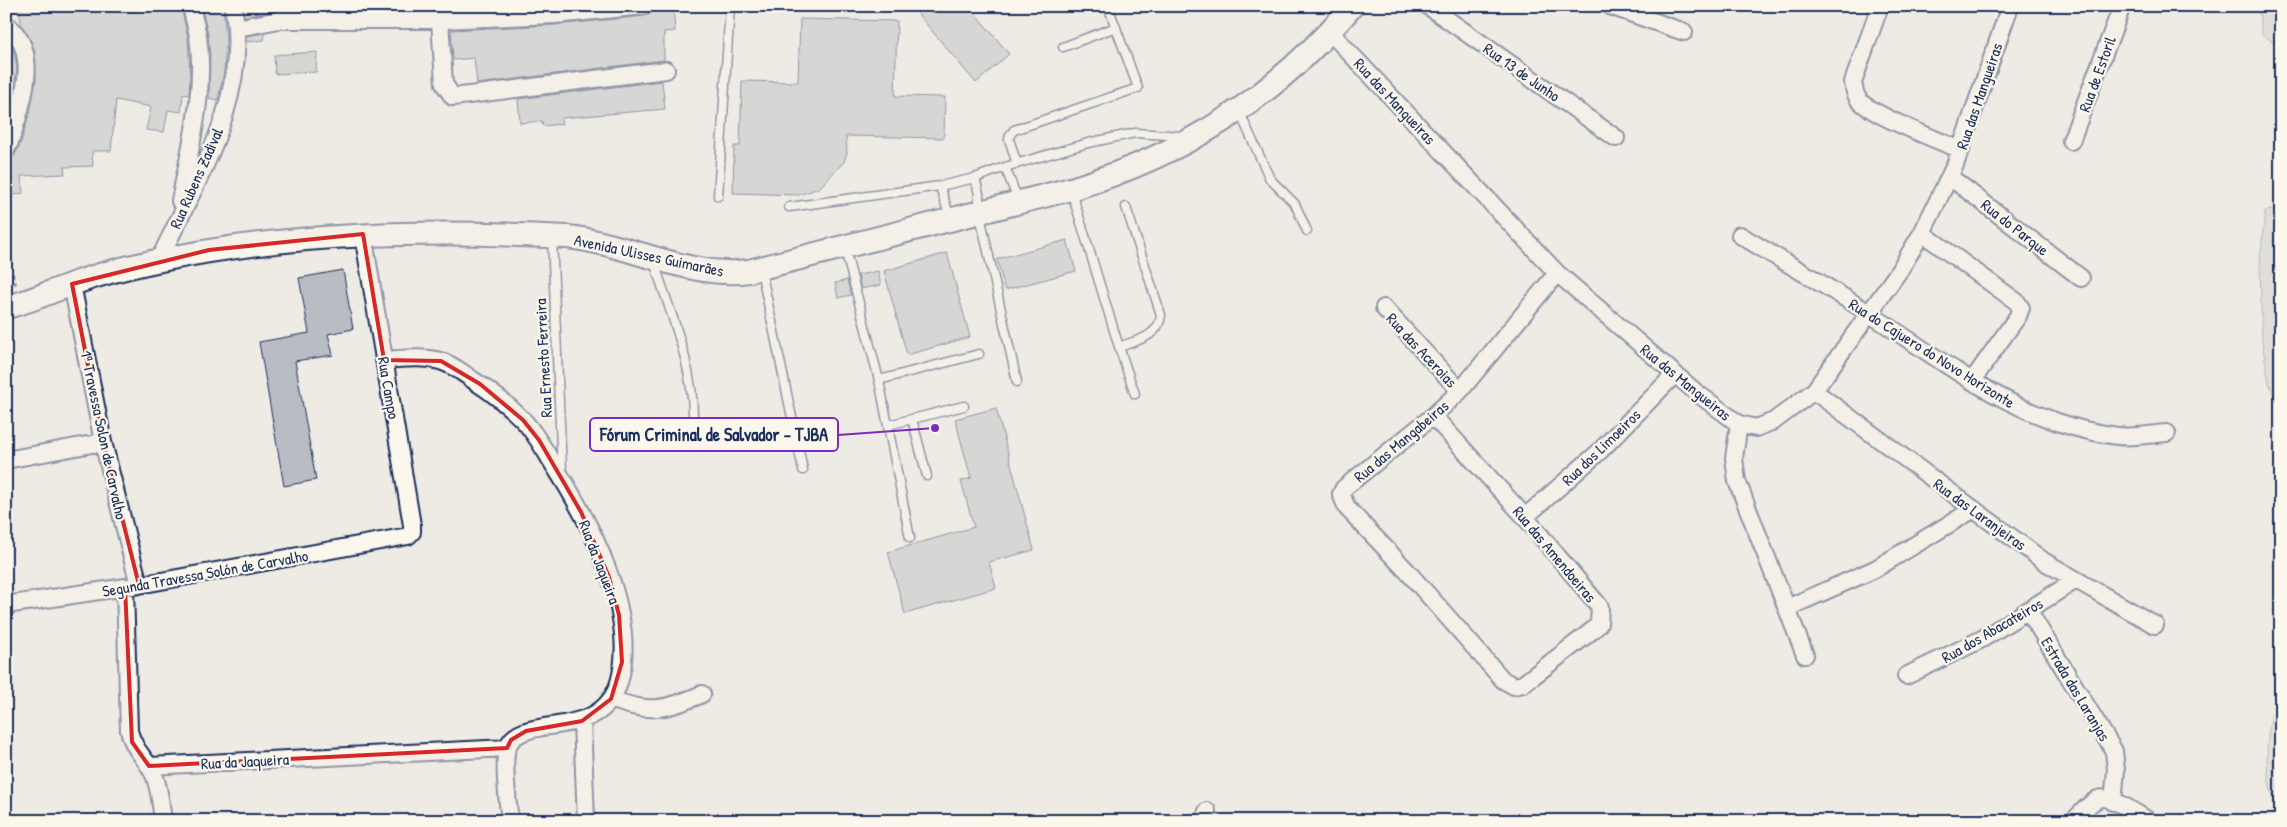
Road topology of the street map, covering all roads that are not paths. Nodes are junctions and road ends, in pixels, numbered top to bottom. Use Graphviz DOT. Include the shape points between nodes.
graph roads {
  1 [pos="190,6"];
  2 [pos="233,6"];
  3 [pos="301,6"];
  4 [pos="644,6"];
  5 [pos="730,6"];
  6 [pos="1108,6"];
  7 [pos="1352,6"];
  8 [pos="1428,6"];
  9 [pos="1610,6"];
  10 [pos="1880,6"];
  11 [pos="2010,6"];
  12 [pos="2122,6"];
  13 [pos="279,20"];
  14 [pos="440,20"];
  15 [pos="6,24"];
  16 [pos="1116,27"];
  17 [pos="237,28"];
  18 [pos="1330,32"];
  19 [pos="1684,32"];
  20 [pos="1063,47"];
  21 [pos="666,70"];
  22 [pos="1239,111"];
  23 [pos="1196,137"];
  24 [pos="1616,138"];
  25 [pos="2072,141"];
  26 [pos="6,150"];
  27 [pos="1961,150"];
  28 [pos="1017,164"];
  29 [pos="1005,167"];
  30 [pos="1950,177"];
  31 [pos="976,178"];
  32 [pos="940,186"];
  33 [pos="1071,189"];
  34 [pos="718,196"];
  35 [pos="1018,202"];
  36 [pos="789,207"];
  37 [pos="1126,207"];
  38 [pos="979,211"];
  39 [pos="950,218"];
  40 [pos="176,222"];
  41 [pos="1307,231"];
  42 [pos="1922,232"];
  43 [pos="363,234"];
  44 [pos="1740,235"];
  45 [pos="552,236"];
  46 [pos="844,247"];
  47 [pos="653,257"];
  48 [pos="159,260"];
  49 [pos="761,268"];
  50 [pos="1557,273"];
  51 [pos="2081,278"];
  52 [pos="72,284"];
  53 [pos="14,306"];
  54 [pos="1384,308"];
  55 [pos="1870,314"];
  56 [pos="1119,347"];
  57 [pos="979,354"];
  58 [pos="384,360"];
  59 [pos="1675,374"];
  60 [pos="879,380"];
  61 [pos="1972,381"];
  62 [pos="1017,382"];
  63 [pos="1460,391"];
  64 [pos="1814,391"];
  65 [pos="1135,394"];
  66 [pos="964,406"];
  67 [pos="1433,416"];
  68 [pos="912,419"];
  69 [pos="692,420"];
  70 [pos="1739,424"];
  71 [pos="888,425"];
  72 [pos="2167,433"];
  73 [pos="103,442"];
  74 [pos="6,460"];
  75 [pos="803,470"];
  76 [pos="927,476"];
  77 [pos="562,478"];
  78 [pos="1974,509"];
  79 [pos="1525,517"];
  80 [pos="404,538"];
  81 [pos="910,538"];
  82 [pos="2076,580"];
  83 [pos="132,586"];
  84 [pos="6,605"];
  85 [pos="1787,608"];
  86 [pos="2028,610"];
  87 [pos="2155,625"];
  88 [pos="1805,655"];
  89 [pos="1906,676"];
  90 [pos="1523,684"];
  91 [pos="702,694"];
  92 [pos="611,698"];
  93 [pos="582,721"];
  94 [pos="507,748"];
  95 [pos="149,766"];
  96 [pos="2113,802"];
  97 [pos="163,821"];
  98 [pos="510,821"];
  99 [pos="586,821"];
  100 [pos="2073,821"];
  101 [pos="2149,821"];
  1 -- 40 [label="street" via="198,37 200,84"];
  2 -- 17 [label="street, Rua Rubens Zadival"];
  3 -- 13 [label="street"];
  4 -- 14 [label="street" via="555,15"];
  5 -- 34 [label="lane"];
  6 -- 16 [label="lane"];
  7 -- 18 [label="main road, Avenida Ulisses Guimarães"];
  8 -- 24 [label="street, Rua 13 de Junho"];
  9 -- 19 [label="street"];
  10 -- 27 [label="street" via="1853,82 1854,92 1860,102 1877,113"];
  11 -- 27 [label="street, Rua das Mangueiras"];
  12 -- 25 [label="street, Rua de Estoril"];
  13 -- 14 [label="street"];
  13 -- 17 [label="street"];
  14 -- 21 [label="street" via="444,84 453,97"];
  15 -- 26 [label="street" via="24,46 27,70 25,92"];
  16 -- 20 [label="lane"];
  16 -- 28 [label="lane" via="1138,88 1014,130 1009,139"];
  17 -- 40 [label="street, Rua Rubens Zadival" via="231,92 216,143"];
  18 -- 22 [label="main road, Avenida Ulisses Guimarães" via="1287,74"];
  18 -- 50 [label="street, Rua das Mangueiras"];
  22 -- 23 [label="main road, Avenida Ulisses Guimarães"];
  22 -- 41 [label="lane" via="1270,179 1295,204"];
  23 -- 28 [label="lane" via="1135,133"];
  23 -- 33 [label="main road, Avenida Ulisses Guimarães" via="1105,178"];
  27 -- 30 [label="street, Rua das Mangueiras"];
  28 -- 29 [label="lane"];
  29 -- 31 [label="lane"];
  29 -- 35 [label="lane"];
  30 -- 42 [label="street, Rua das Mangueiras"];
  30 -- 51 [label="street, Rua do Parque"];
  31 -- 32 [label="lane"];
  31 -- 38 [label="lane"];
  32 -- 36 [label="lane"];
  32 -- 39 [label="lane"];
  33 -- 35 [label="main road, Avenida Ulisses Guimarães"];
  33 -- 56 [label="lane"];
  35 -- 38 [label="main road, Avenida Ulisses Guimarães"];
  37 -- 56 [label="lane" via="1161,315 1160,324 1154,332"];
  38 -- 39 [label="main road, Avenida Ulisses Guimarães"];
  38 -- 62 [label="lane"];
  39 -- 46 [label="main road, Avenida Ulisses Guimarães"];
  40 -- 48 [label="street, Rua Rubens Zadival"];
  42 -- 55 [label="street, Rua das Mangueiras"];
  42 -- 61 [label="street" via="2021,308"];
  43 -- 45 [label="main road, Avenida Ulisses Guimarães"];
  43 -- 48 [label="main road, Avenida Ulisses Guimarães" via="253,243"];
  43 -- 58 [label="street, Rua Campo"];
  44 -- 55 [label="street, Rua do Cajuero do Novo Horizonte"];
  45 -- 47 [label="main road, Avenida Ulisses Guimarães" via="594,241"];
  45 -- 77 [label="lane, Rua Ernesto Ferreira"];
  46 -- 49 [label="main road, Avenida Ulisses Guimarães"];
  46 -- 60 [label="lane"];
  47 -- 49 [label="main road, Avenida Ulisses Guimarães" via="722,273"];
  47 -- 69 [label="lane" via="689,374"];
  48 -- 52 [label="main road, Avenida Ulisses Guimarães"];
  49 -- 75 [label="lane"];
  50 -- 59 [label="street, Rua das Mangueiras"];
  50 -- 63 [label="street, Rua das Mangabeiras"];
  52 -- 53 [label="main road, Avenida Ulisses Guimarães"];
  52 -- 73 [label="street, 1ª Travessa Solon de Carvalho"];
  54 -- 63 [label="street, Rua das Aceroias"];
  55 -- 61 [label="street, Rua do Cajuero do Novo Horizonte"];
  55 -- 64 [label="street, Rua das Mangueiras"];
  56 -- 65 [label="lane"];
  57 -- 60 [label="lane"];
  58 -- 77 [label="street, Rua da Jaqueira" via="422,358 441,361 461,371 523,420"];
  58 -- 80 [label="street, Rua Campo" via="412,525 412,532"];
  59 -- 70 [label="street, Rua das Mangueiras" via="1696,394"];
  59 -- 79 [label="street, Rua dos Limoeiros" via="1600,451"];
  60 -- 71 [label="lane"];
  61 -- 72 [label="street, Rua do Cajuero do Novo Horizonte" via="2046,420 2120,436"];
  63 -- 67 [label="street, Rua das Mangabeiras"];
  64 -- 70 [label="street, Rua das Mangueiras" via="1765,425 1756,428"];
  64 -- 78 [label="street, Rua das Laranjeiras"];
  66 -- 68 [label="lane"];
  67 -- 79 [label="street, Rua das Amendoeiras"];
  67 -- 90 [label="street, Rua das Mangabeiras" via="1344,488 1341,498 1503,680 1514,686"];
  68 -- 71 [label="lane"];
  68 -- 76 [label="lane"];
  70 -- 85 [label="street" via="1734,458 1737,481"];
  71 -- 81 [label="lane"];
  73 -- 74 [label="street"];
  73 -- 83 [label="street, 1ª Travessa Solon de Carvalho"];
  77 -- 92 [label="street, Rua da Jaqueira" via="595,541 620,615 622,662"];
  78 -- 82 [label="street, Rua das Laranjeiras" via="2045,562"];
  78 -- 85 [label="street" via="1875,569"];
  79 -- 90 [label="street, Rua das Amendoeiras" via="1597,602 1602,616 1593,630"];
  80 -- 83 [label="street, Segunda Travessa Solón de Carvalho"];
  82 -- 86 [label="street, Rua dos Abacateiros"];
  82 -- 87 [label="street, Rua das Laranjeiras"];
  83 -- 84 [label="street, Segunda Travessa Solón de Carvalho"];
  83 -- 95 [label="street, 1ª Travessa Solon de Carvalho" via="129,731 138,753"];
  85 -- 88 [label="street"];
  86 -- 89 [label="street, Rua dos Abacateiros" via="1982,639"];
  86 -- 96 [label="street, Estrada das Laranjas" via="2114,751"];
  91 -- 92 [label="street" via="657,709 633,707"];
  92 -- 93 [label="street, Rua da Jaqueira" via="599,712"];
  93 -- 94 [label="street, Rua da Jaqueira" via="526,731 511,740"];
  93 -- 99 [label="street"];
  94 -- 95 [label="street, Rua da Jaqueira"];
  94 -- 98 [label="street"];
  95 -- 97 [label="street, 1ª Travessa Solon de Carvalho" via="156,781"];
  96 -- 100 [label="street" via="2103,798 2096,800"];
  96 -- 101 [label="street"];
}
